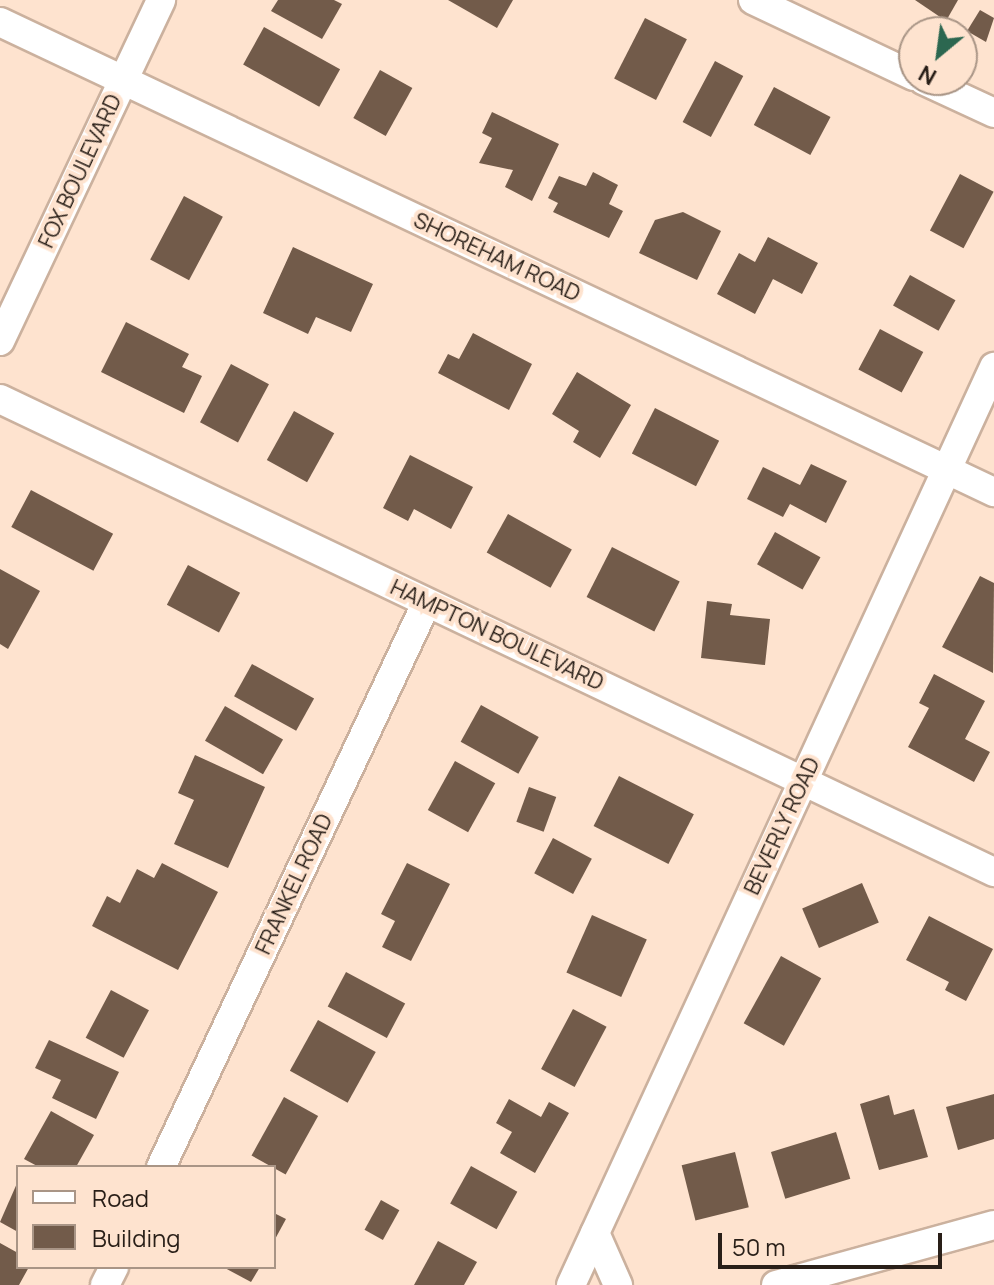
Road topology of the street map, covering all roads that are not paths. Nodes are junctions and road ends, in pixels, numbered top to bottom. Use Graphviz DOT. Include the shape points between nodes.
graph roads {
  1 [pos="161,0"];
  2 [pos="753,0"];
  3 [pos="0,22"];
  4 [pos="898,68"];
  5 [pos="123,80"];
  6 [pos="957,96"];
  7 [pos="994,113"];
  8 [pos="0,341"];
  9 [pos="994,367"];
  10 [pos="0,399"];
  11 [pos="946,470"];
  12 [pos="994,492"];
  13 [pos="427,602"];
  14 [pos="804,780"];
  15 [pos="994,872"];
  16 [pos="162,1165"];
  17 [pos="994,1225"];
  18 [pos="595,1233"];
  19 [pos="571,1285"];
  20 [pos="618,1285"];
  21 [pos="776,1285"];
  1 -- 5 [label="street, FOX BOULEVARD"];
  2 -- 4 [label="street"];
  3 -- 5 [label="street, SHOREHAM ROAD"];
  5 -- 8 [label="street, FOX BOULEVARD"];
  5 -- 11 [label="street, SHOREHAM ROAD"];
  6 -- 7 [label="street"];
  9 -- 11 [label="street, BEVERLY ROAD"];
  10 -- 13 [label="street, HAMPTON BOULEVARD"];
  11 -- 12 [label="street, SHOREHAM ROAD"];
  11 -- 14 [label="street, BEVERLY ROAD"];
  13 -- 14 [label="street, HAMPTON BOULEVARD"];
  13 -- 16 [label="street, FRANKEL ROAD"];
  14 -- 15 [label="street, HAMPTON BOULEVARD"];
  14 -- 18 [label="street, BEVERLY ROAD"];
  17 -- 21 [label="street"];
  18 -- 19 [label="street, BEVERLY ROAD"];
  18 -- 20 [label="street"];
}
